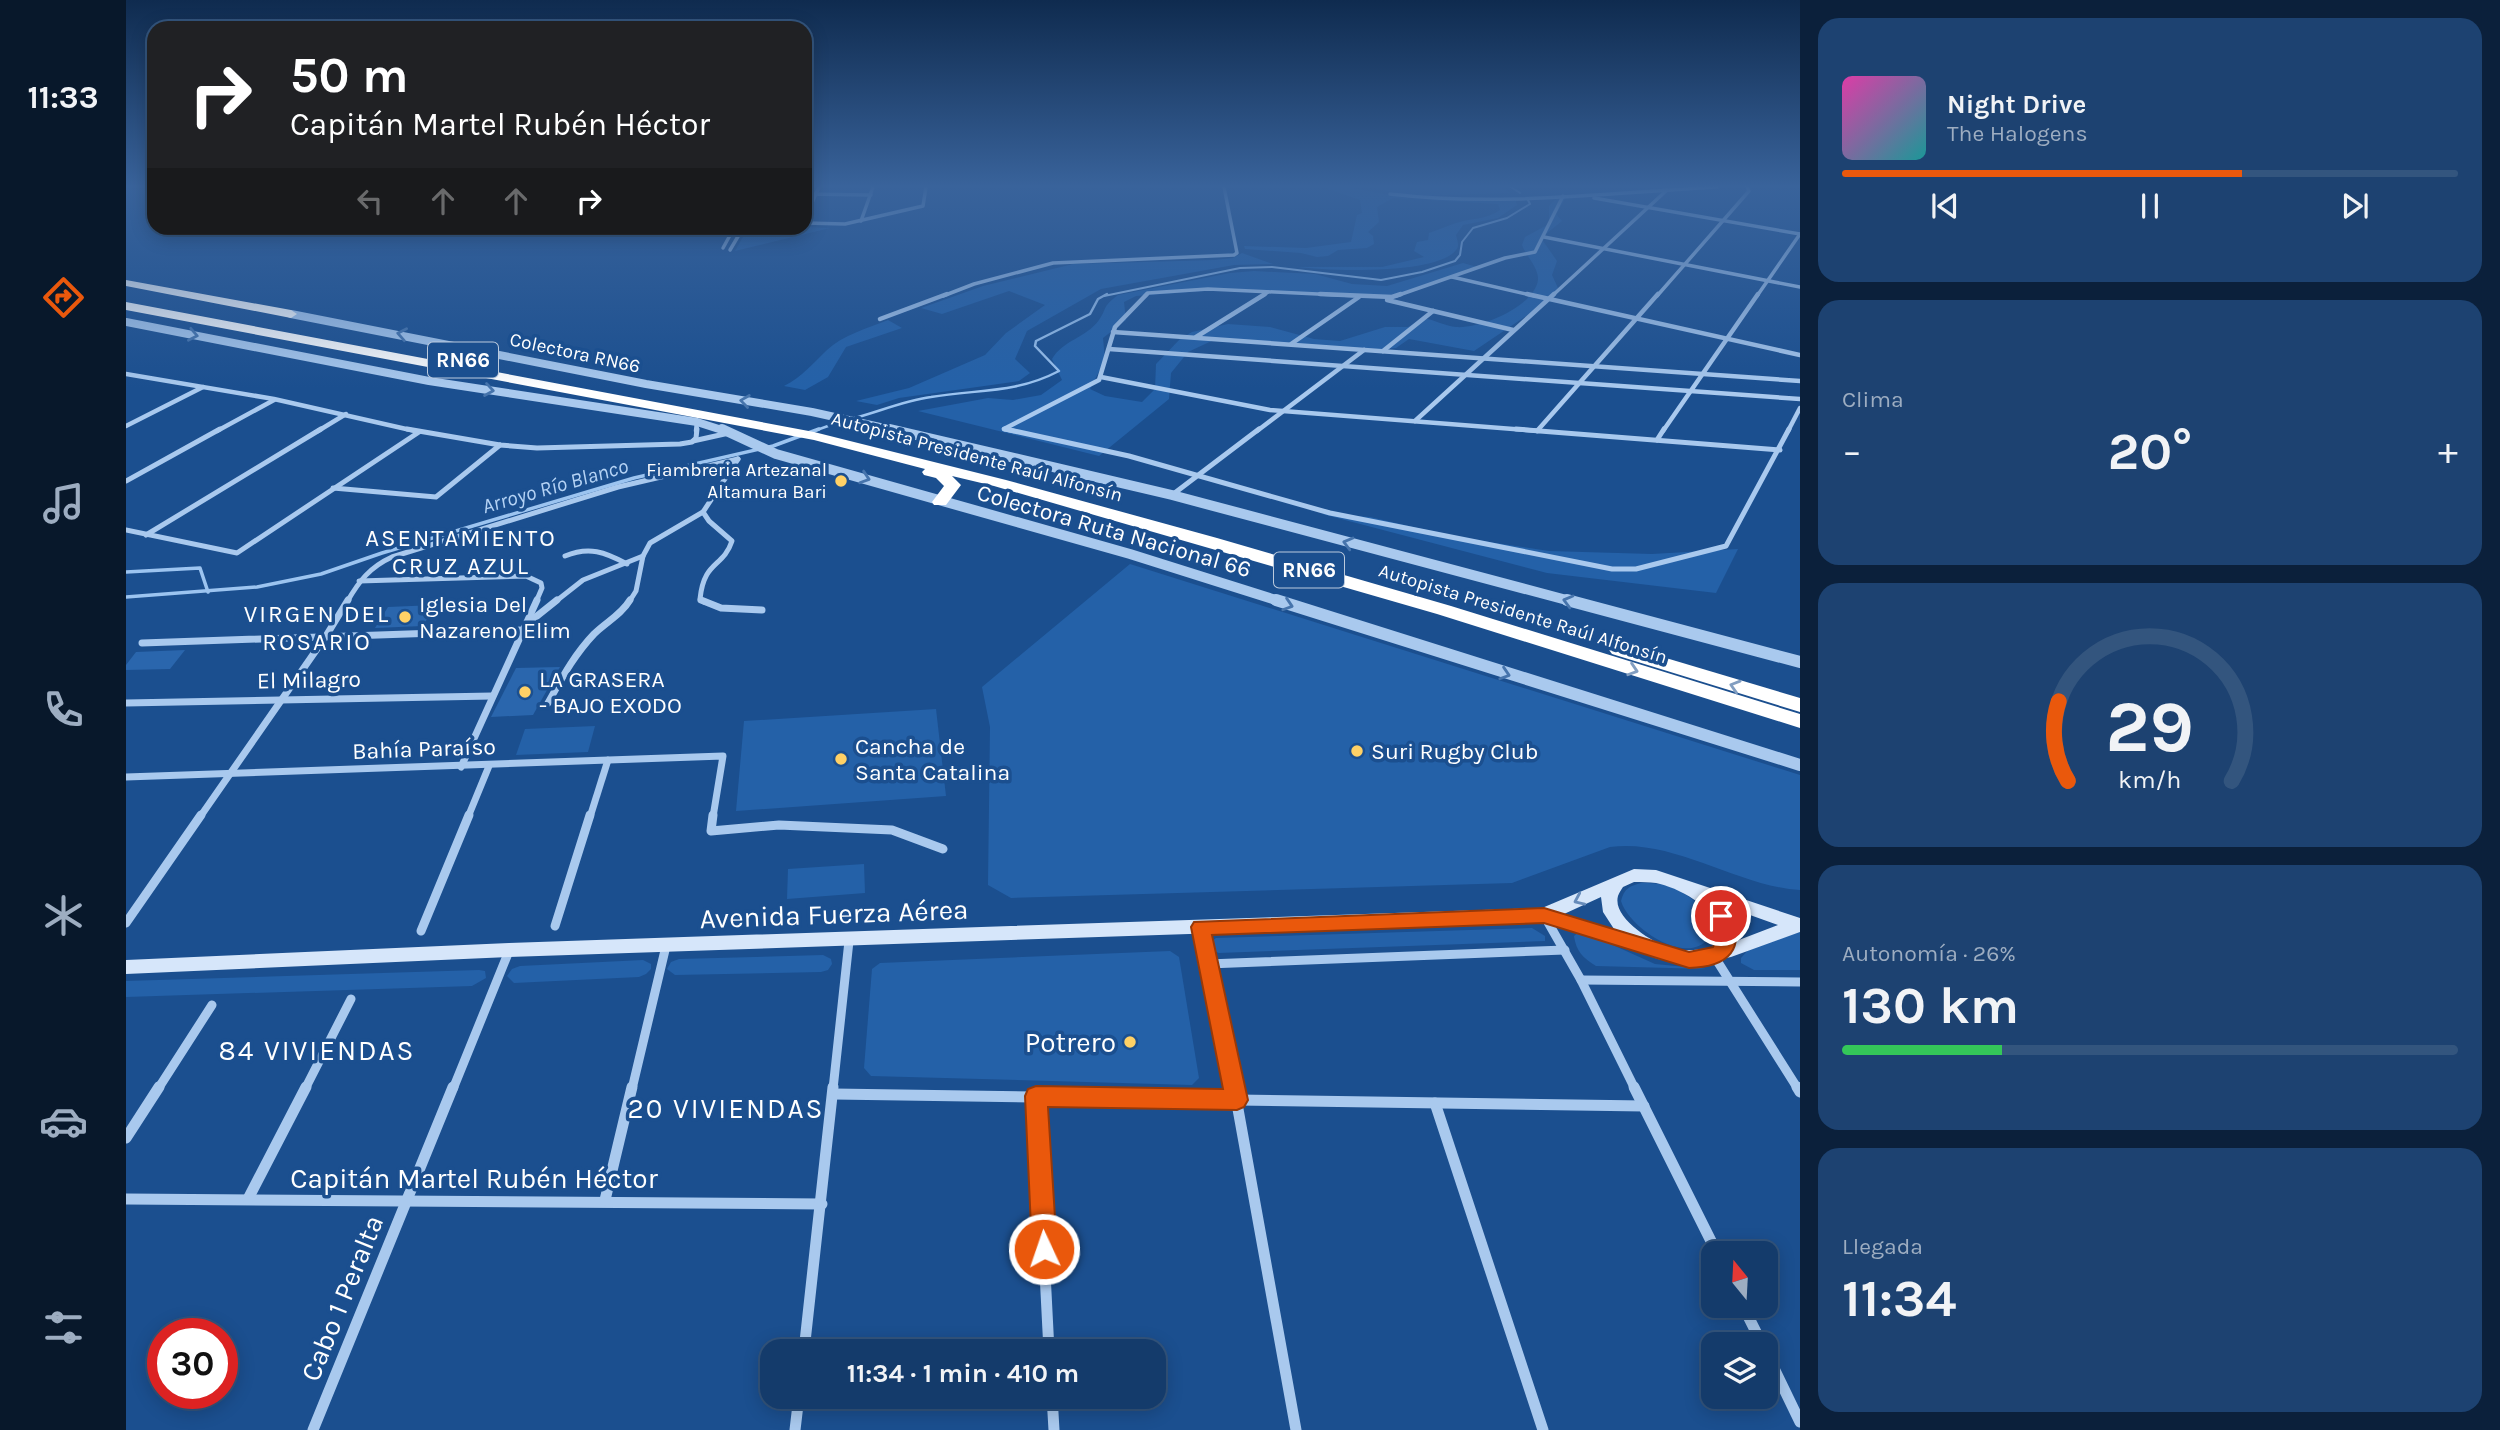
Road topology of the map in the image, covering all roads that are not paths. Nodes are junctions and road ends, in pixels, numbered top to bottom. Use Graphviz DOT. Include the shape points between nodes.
graph roads {
  1 [pos="1236,254"];
  2 [pos="1526,254"];
  3 [pos="1596,254"];
  4 [pos="1631,254"];
  5 [pos="1692,254"];
  6 [pos="1786,254"];
  7 [pos="1682,264"];
  8 [pos="1451,277"];
  9 [pos="1767,281"];
  10 [pos="126,283"];
  11 [pos="1800,287"];
  12 [pos="1269,291"];
  13 [pos="1359,296"];
  14 [pos="1372,297"];
  15 [pos="126,298"];
  16 [pos="1547,298"];
  17 [pos="126,306"];
  18 [pos="1433,311"];
  19 [pos="291,314"];
  20 [pos="1634,318"];
  21 [pos="880,319"];
  22 [pos="126,322"];
  23 [pos="1513,330"];
  24 [pos="1114,332"];
  25 [pos="1196,337"];
  26 [pos="1727,339"];
  27 [pos="1291,345"];
  28 [pos="1109,349"];
  29 [pos="1365,349"];
  30 [pos="1383,351"];
  31 [pos="1800,355"];
  32 [pos="1483,358"];
  33 [pos="1340,366"];
  34 [pos="1592,366"];
  35 [pos="1703,374"];
  36 [pos="1465,375"];
  37 [pos="128,376"];
  38 [pos="1101,377"];
  39 [pos="1800,381"];
  40 [pos="1577,383"];
  41 [pos="204,386"];
  42 [pos="1691,391"];
  43 [pos="274,399"];
  44 [pos="1800,399"];
  45 [pos="1800,408"];
  46 [pos="1282,411"];
  47 [pos="346,414"];
  48 [pos="1415,421"];
  49 [pos="859,423"];
  50 [pos="126,426"];
  51 [pos="697,427"];
  52 [pos="791,428"];
  53 [pos="1537,430"];
  54 [pos="419,432"];
  55 [pos="729,433"];
  56 [pos="815,435"];
  57 [pos="741,440"];
  58 [pos="1657,440"];
  59 [pos="692,442"];
  60 [pos="500,445"];
  61 [pos="1780,450"];
  62 [pos="776,454"];
  63 [pos="1197,474"];
  64 [pos="126,481"];
  65 [pos="332,488"];
  66 [pos="1172,495"];
  67 [pos="940,502"];
  68 [pos="703,512"];
  69 [pos="126,530"];
  70 [pos="145,535"];
  71 [pos="565,556"];
  72 [pos="643,556"];
  73 [pos="627,564"];
  74 [pos="359,580"];
  75 [pos="762,610"];
  76 [pos="523,628"];
  77 [pos="326,636"];
  78 [pos="142,643"];
  79 [pos="1800,662"];
  80 [pos="492,696"];
  81 [pos="281,700"];
  82 [pos="126,703"];
  83 [pos="548,703"];
  84 [pos="1800,705"];
  85 [pos="1800,721"];
  86 [pos="608,760"];
  87 [pos="1800,765"];
  88 [pos="489,766"];
  89 [pos="461,767"];
  90 [pos="230,774"];
  91 [pos="126,777"];
  92 [pos="943,849"];
  93 [pos="1676,882"];
  94 [pos="1614,884"];
  95 [pos="1544,915"];
  96 [pos="126,923"];
  97 [pos="1798,925"];
  98 [pos="555,926"];
  99 [pos="1201,927"];
  100 [pos="421,931"];
  101 [pos="849,941"];
  102 [pos="666,946"];
  103 [pos="509,950"];
  104 [pos="1564,950"];
  105 [pos="1658,952"];
  106 [pos="1717,954"];
  107 [pos="1208,964"];
  108 [pos="126,967"];
  109 [pos="1581,980"];
  110 [pos="1731,981"];
  111 [pos="1800,982"];
  112 [pos="351,999"];
  113 [pos="212,1004"];
  114 [pos="1800,1092"];
  115 [pos="834,1094"];
  116 [pos="1036,1096"];
  117 [pos="1237,1100"];
  118 [pos="1435,1103"];
  119 [pos="1644,1106"];
  120 [pos="126,1138"];
  121 [pos="126,1199"];
  122 [pos="248,1199"];
  123 [pos="605,1200"];
  124 [pos="406,1201"];
  125 [pos="822,1203"];
  126 [pos="1711,1241"];
  127 [pos="805,1339"];
  128 [pos="1048,1339"];
  129 [pos="1778,1377"];
  130 [pos="797,1409"];
  131 [pos="1053,1409"];
  132 [pos="1800,1422"];
  133 [pos="313,1430"];
  134 [pos="795,1430"];
  135 [pos="1054,1430"];
  136 [pos="1296,1430"];
  137 [pos="1543,1430"];
  1 -- 21 [label="street" via="1053,263 974,284"];
  2 -- 8 [label="street"];
  3 -- 16 [label="street"];
  4 -- 7 [label="street"];
  5 -- 7 [label="street"];
  6 -- 9 [label="street"];
  7 -- 9 [label="street"];
  7 -- 20 [label="street"];
  8 -- 14 [label="street" via="1398,296"];
  8 -- 16 [label="street"];
  9 -- 11 [label="street"];
  9 -- 26 [label="street"];
  10 -- 19 [label="highway"];
  12 -- 13 [label="street"];
  12 -- 24 [label="street" via="1152,292"];
  12 -- 25 [label="street"];
  13 -- 14 [label="street"];
  13 -- 27 [label="street"];
  14 -- 18 [label="street"];
  15 -- 52 [label="highway, Autopista Presidente Raúl Alfonsín / RN66"];
  16 -- 20 [label="street"];
  16 -- 23 [label="street"];
  17 -- 52 [label="highway, RN66"];
  18 -- 23 [label="street"];
  18 -- 30 [label="street"];
  49 -- 19 [label="street, Colectora RN66, one-way"];
  20 -- 26 [label="street"];
  20 -- 34 [label="street"];
  22 -- 51 [label="street, one-way"];
  23 -- 32 [label="street"];
  24 -- 25 [label="street"];
  24 -- 28 [label="street"];
  25 -- 27 [label="street"];
  26 -- 31 [label="street"];
  26 -- 35 [label="street"];
  27 -- 29 [label="street"];
  28 -- 33 [label="street"];
  28 -- 38 [label="street"];
  29 -- 30 [label="street"];
  29 -- 33 [label="street"];
  30 -- 32 [label="street"];
  32 -- 34 [label="street"];
  32 -- 36 [label="street"];
  33 -- 36 [label="street"];
  33 -- 46 [label="street"];
  34 -- 35 [label="street"];
  34 -- 40 [label="street"];
  35 -- 39 [label="street"];
  35 -- 42 [label="street"];
  36 -- 40 [label="street"];
  36 -- 48 [label="street"];
  37 -- 41 [label="street"];
  38 -- 46 [label="street"];
  38 -- 63 [label="street" via="1004,429"];
  40 -- 42 [label="street"];
  40 -- 53 [label="street"];
  41 -- 43 [label="street"];
  41 -- 50 [label="street"];
  42 -- 44 [label="street"];
  42 -- 58 [label="street"];
  43 -- 47 [label="street"];
  43 -- 64 [label="street"];
  45 -- 61 [label="street"];
  46 -- 48 [label="street"];
  46 -- 63 [label="street"];
  47 -- 54 [label="street"];
  47 -- 70 [label="street"];
  48 -- 53 [label="street"];
  49 -- 66 [label="street, Colectora Ruta Nacional 66"];
  51 -- 55 [label="street"];
  51 -- 59 [label="street"];
  52 -- 56 [label="highway"];
  53 -- 58 [label="street"];
  54 -- 60 [label="street"];
  54 -- 65 [label="street"];
  55 -- 57 [label="street"];
  55 -- 59 [label="street"];
  56 -- 67 [label="highway" via="942,475 953,485"];
  84 -- 56 [label="highway, Autopista Presidente Raúl Alfonsín / RN66, one-way" via="1168,517"];
  56 -- 85 [label="highway, Autopista Presidente Raúl Alfonsín / RN66, one-way" via="1265,557"];
  57 -- 62 [label="street"];
  58 -- 61 [label="street"];
  59 -- 60 [label="street" via="537,448"];
  60 -- 65 [label="street" via="436,497"];
  61 -- 63 [label="street" via="1726,546 1636,569 1612,569 1330,513"];
  62 -- 67 [label="street, Colectora Ruta Nacional 66, one-way"];
  63 -- 66 [label="street"];
  65 -- 70 [label="street" via="237,553"];
  79 -- 66 [label="street, Colectora Ruta Nacional 66, one-way"];
  67 -- 87 [label="street, Colectora Ruta Nacional 66, one-way" via="1130,554"];
  68 -- 72 [label="street" via="658,537"];
  68 -- 74 [label="street" via="738,459 618,488 393,557"];
  68 -- 75 [label="street" via="707,522 733,541 707,571 700,599 714,607"];
  69 -- 70 [label="street"];
  71 -- 73 [label="street" via="585,548"];
  72 -- 73 [label="street"];
  72 -- 83 [label="street" via="636,591 625,609 573,657"];
  73 -- 76 [label="street" via="583,580"];
  74 -- 76 [label="street" via="532,576 542,588"];
  74 -- 77 [label="street"];
  76 -- 77 [label="street"];
  76 -- 80 [label="street"];
  77 -- 78 [label="street"];
  77 -- 81 [label="street"];
  80 -- 81 [label="street, El Milagro"];
  80 -- 89 [label="street"];
  81 -- 82 [label="street, El Milagro"];
  81 -- 90 [label="street"];
  86 -- 88 [label="street, Bahía Paraíso"];
  86 -- 92 [label="street, Bahía Paraíso" via="723,756 711,831 779,825 892,830"];
  86 -- 98 [label="street"];
  88 -- 89 [label="street, Bahía Paraíso"];
  88 -- 100 [label="street"];
  89 -- 90 [label="street, Bahía Paraíso"];
  90 -- 91 [label="street, Bahía Paraíso"];
  90 -- 96 [label="street"];
  93 -- 94 [label="main road, Avenida Fuerza Aérea" via="1640,875"];
  93 -- 97 [label="main road, Avenida Fuerza Aérea"];
  93 -- 106 [label="main road, Avenida Fuerza Aérea" via="1710,903 1721,916 1727,943"];
  94 -- 95 [label="main road, Avenida Fuerza Aérea, one-way"];
  94 -- 105 [label="main road, Avenida Fuerza Aérea" via="1609,905 1615,918 1625,931"];
  95 -- 99 [label="main road, Avenida Fuerza Aérea"];
  95 -- 104 [label="street"];
  95 -- 105 [label="main road, Avenida Fuerza Aérea"];
  97 -- 106 [label="main road, Avenida Fuerza Aérea"];
  99 -- 101 [label="main road, Avenida Fuerza Aérea"];
  99 -- 107 [label="street"];
  101 -- 102 [label="main road, Avenida Fuerza Aérea"];
  101 -- 115 [label="street"];
  102 -- 103 [label="main road, Avenida Fuerza Aérea"];
  102 -- 123 [label="street"];
  103 -- 108 [label="main road, Avenida Fuerza Aérea"];
  103 -- 124 [label="street, Cabo 1 Peralta"];
  104 -- 107 [label="street"];
  104 -- 109 [label="street"];
  105 -- 106 [label="main road, Avenida Fuerza Aérea" via="1689,960"];
  106 -- 110 [label="street"];
  107 -- 117 [label="street"];
  109 -- 110 [label="street"];
  109 -- 119 [label="street"];
  110 -- 111 [label="street"];
  110 -- 114 [label="street"];
  112 -- 122 [label="street"];
  113 -- 120 [label="street"];
  115 -- 116 [label="street"];
  115 -- 125 [label="street"];
  116 -- 117 [label="street"];
  116 -- 128 [label="street"];
  117 -- 118 [label="street"];
  117 -- 136 [label="street"];
  118 -- 119 [label="street"];
  118 -- 137 [label="street"];
  119 -- 126 [label="street"];
  121 -- 122 [label="street, Capitán Martel Rubén Héctor"];
  122 -- 124 [label="street, Capitán Martel Rubén Héctor"];
  123 -- 124 [label="street, Capitán Martel Rubén Héctor"];
  123 -- 125 [label="street, Capitán Martel Rubén Héctor"];
  124 -- 133 [label="street, Cabo 1 Peralta"];
  125 -- 127 [label="street"];
  129 -- 132 [label="street"];
  130 -- 134 [label="street"];
  131 -- 135 [label="street"];
}
